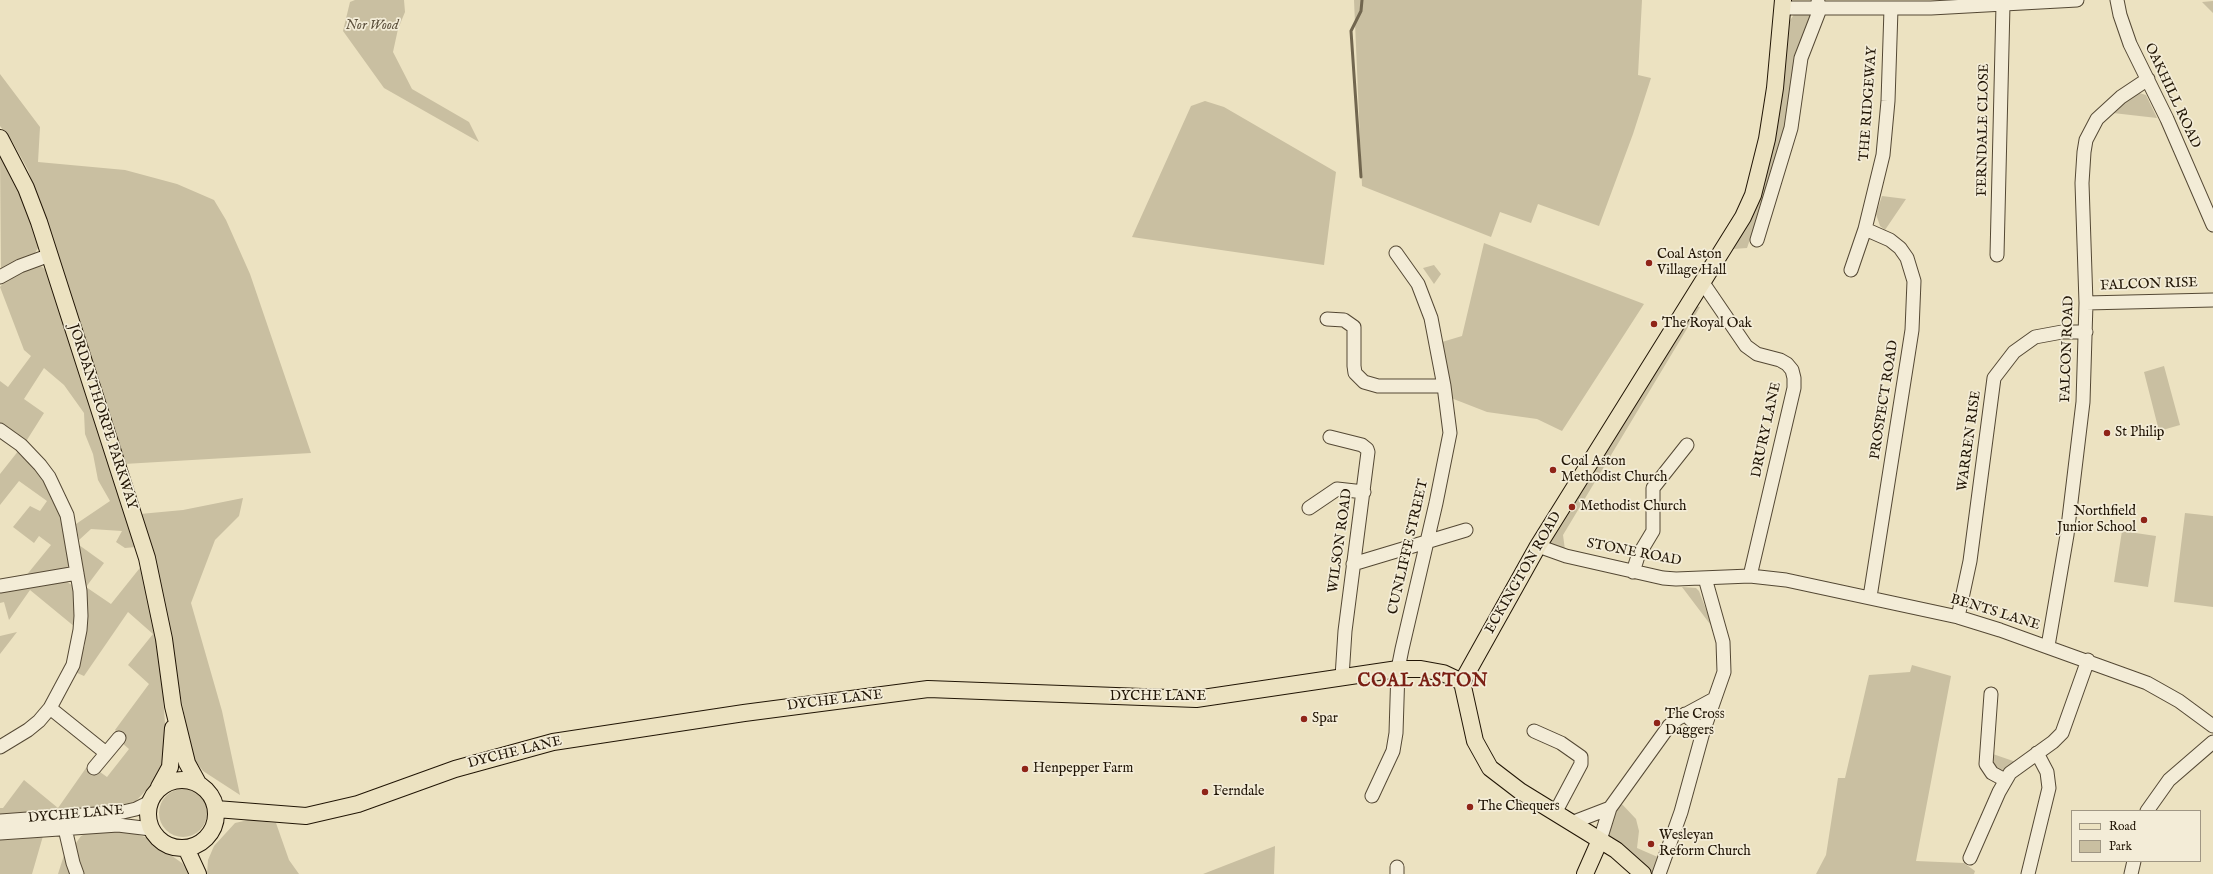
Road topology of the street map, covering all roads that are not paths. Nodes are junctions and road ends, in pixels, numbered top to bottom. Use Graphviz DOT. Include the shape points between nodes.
graph roads {
  1 [pos="2077,0"];
  2 [pos="2117,0"];
  3 [pos="1782,4"];
  4 [pos="1819,4"];
  5 [pos="1931,4"];
  6 [pos="2003,5"];
  7 [pos="1891,9"];
  8 [pos="2148,79"];
  9 [pos="0,138"];
  10 [pos="2213,225"];
  11 [pos="1865,229"];
  12 [pos="1757,240"];
  13 [pos="1396,253"];
  14 [pos="50,255"];
  15 [pos="1997,255"];
  16 [pos="1851,270"];
  17 [pos="0,277"];
  18 [pos="1702,284"];
  19 [pos="2213,300"];
  20 [pos="2086,303"];
  21 [pos="1327,319"];
  22 [pos="2086,332"];
  23 [pos="1444,386"];
  24 [pos="0,430"];
  25 [pos="1330,438"];
  26 [pos="1687,445"];
  27 [pos="1364,492"];
  28 [pos="1309,507"];
  29 [pos="1466,530"];
  30 [pos="1427,542"];
  31 [pos="1538,546"];
  32 [pos="1353,564"];
  33 [pos="1633,572"];
  34 [pos="77,573"];
  35 [pos="1750,576"];
  36 [pos="1705,578"];
  37 [pos="0,586"];
  38 [pos="1870,597"];
  39 [pos="1958,617"];
  40 [pos="2048,646"];
  41 [pos="2088,660"];
  42 [pos="1398,669"];
  43 [pos="1342,677"];
  44 [pos="1462,682"];
  45 [pos="1991,694"];
  46 [pos="1714,699"];
  47 [pos="173,706"];
  48 [pos="50,708"];
  49 [pos="1685,714"];
  50 [pos="2213,726"];
  51 [pos="1534,731"];
  52 [pos="1703,732"];
  53 [pos="118,738"];
  54 [pos="2213,742"];
  55 [pos="0,747"];
  56 [pos="106,753"];
  57 [pos="2037,753"];
  58 [pos="94,768"];
  59 [pos="2006,780"];
  60 [pos="198,783"];
  61 [pos="159,787"];
  62 [pos="1372,796"];
  63 [pos="150,802"];
  64 [pos="1610,808"];
  65 [pos="216,809"];
  66 [pos="2148,810"];
  67 [pos="1556,813"];
  68 [pos="62,815"];
  69 [pos="0,821"];
  70 [pos="1571,822"];
  71 [pos="64,828"];
  72 [pos="150,829"];
  73 [pos="0,833"];
  74 [pos="1600,840"];
  75 [pos="186,848"];
  76 [pos="1970,858"];
  77 [pos="2134,862"];
  78 [pos="77,874"];
  79 [pos="198,874"];
  80 [pos="1585,874"];
  81 [pos="1643,874"];
  82 [pos="1659,874"];
  83 [pos="2028,874"];
  84 [pos="2131,874"];
  1 -- 6 [label="street"];
  2 -- 8 [label="street, OAKHILL ROAD" via="2124,30"];
  3 -- 4 [label="street"];
  3 -- 18 [label="main road, ECKINGTON ROAD" via="1775,88 1761,169 1743,217"];
  4 -- 7 [label="street"];
  4 -- 12 [label="street" via="1803,49 1791,128"];
  5 -- 6 [label="street"];
  5 -- 7 [label="street"];
  6 -- 15 [label="street, FERNDALE CLOSE"];
  7 -- 11 [label="street, THE RIDGEWAY" via="1888,101 1883,155"];
  8 -- 10 [label="street, OAKHILL ROAD"];
  8 -- 20 [label="street, FALCON ROAD" via="2105,110 2086,140 2082,183"];
  9 -- 14 [label="main road, JORDANTHORPE PARKWAY" via="26,188"];
  11 -- 16 [label="street, THE RIDGEWAY"];
  11 -- 38 [label="street, PROSPECT ROAD" via="1890,240 1900,248 1907,258 1914,281 1912,330"];
  13 -- 23 [label="street, CUNLIFFE STREET" via="1418,284 1426,301 1432,318"];
  14 -- 17 [label="street" via="20,266"];
  14 -- 47 [label="main road, JORDANTHORPE PARKWAY" via="147,558 164,639"];
  18 -- 31 [label="main road, ECKINGTON ROAD"];
  18 -- 35 [label="street, DRURY LANE" via="1746,346 1757,354 1787,364 1794,378 1794,388"];
  19 -- 20 [label="street, FALCON RISE"];
  20 -- 22 [label="street, FALCON ROAD"];
  21 -- 23 [label="street" via="1344,320 1354,327 1354,366 1358,378 1364,382 1378,386"];
  22 -- 39 [label="street, WARREN RISE" via="2062,332 2035,337 2014,352 1994,378 1970,561"];
  22 -- 40 [label="street, FALCON ROAD" via="2077,466"];
  23 -- 30 [label="street, CUNLIFFE STREET" via="1450,433"];
  24 -- 34 [label="street" via="29,452 49,477 68,515"];
  25 -- 27 [label="street, WILSON ROAD" via="1362,445 1367,449"];
  26 -- 33 [label="street" via="1680,460 1653,488 1653,531 1640,552"];
  27 -- 28 [label="street" via="1337,489"];
  27 -- 32 [label="street, WILSON ROAD"];
  29 -- 30 [label="street"];
  30 -- 32 [label="street"];
  30 -- 42 [label="street, CUNLIFFE STREET"];
  31 -- 33 [label="street, STONE ROAD" via="1566,556"];
  31 -- 44 [label="main road, ECKINGTON ROAD"];
  32 -- 43 [label="street, WILSON ROAD"];
  33 -- 36 [label="street, STONE ROAD" via="1676,579"];
  34 -- 37 [label="street"];
  34 -- 48 [label="street" via="81,616 77,648 73,665"];
  35 -- 36 [label="street, STONE ROAD"];
  35 -- 38 [label="street, BENTS LANE" via="1786,580"];
  36 -- 46 [label="street" via="1725,657 1724,672"];
  38 -- 39 [label="street, BENTS LANE"];
  39 -- 40 [label="street, BENTS LANE"];
  40 -- 41 [label="street, BENTS LANE"];
  41 -- 50 [label="street, BENTS LANE" via="2164,692"];
  41 -- 57 [label="street" via="2062,733"];
  42 -- 43 [label="main road, DYCHE LANE"];
  42 -- 44 [label="main road, DYCHE LANE" via="1422,669 1443,673"];
  42 -- 62 [label="street, CUNLIFFE STREET" via="1393,751 1382,769"];
  43 -- 65 [label="main road, DYCHE LANE" via="1196,699 928,689 744,713 554,742 455,769 358,804 306,816"];
  44 -- 67 [label="main road" via="1475,741 1485,761 1508,783"];
  45 -- 59 [label="street" via="1986,764 1992,773"];
  46 -- 49 [label="street"];
  46 -- 52 [label="street"];
  47 -- 60 [label="main road, JORDANTHORPE PARKWAY" via="187,762"];
  47 -- 61 [label="main road, JORDANTHORPE PARKWAY" via="170,768"];
  48 -- 55 [label="street" via="28,730"];
  48 -- 56 [label="street"];
  49 -- 52 [label="street"];
  49 -- 64 [label="street" via="1676,719 1660,737"];
  51 -- 67 [label="street" via="1561,743 1581,757 1581,764"];
  52 -- 82 [label="street" via="1681,812"];
  53 -- 56 [label="street"];
  54 -- 66 [label="street" via="2169,780"];
  56 -- 58 [label="street"];
  57 -- 59 [label="street" via="2017,767"];
  57 -- 83 [label="street" via="2047,772 2048,788"];
  59 -- 76 [label="street"];
  60 -- 61 [label="main road" via="186,779 170,781"];
  60 -- 65 [label="main road" via="211,795"];
  61 -- 63 [label="main road"];
  63 -- 68 [label="street, DYCHE LANE" via="123,812"];
  63 -- 72 [label="main road" via="147,819"];
  64 -- 70 [label="street"];
  64 -- 74 [label="street"];
  65 -- 75 [label="main road" via="216,821 209,835 200,843"];
  67 -- 70 [label="main road"];
  68 -- 69 [label="street, DYCHE LANE"];
  68 -- 71 [label="street"];
  70 -- 74 [label="main road"];
  71 -- 72 [label="street, DYCHE LANE" via="118,825"];
  71 -- 73 [label="street, DYCHE LANE"];
  71 -- 78 [label="street"];
  72 -- 75 [label="main road" via="163,843 174,848"];
  74 -- 80 [label="main road"];
  74 -- 81 [label="main road" via="1625,857"];
  75 -- 79 [label="main road"];
  77 -- 84 [label="street"];
}
